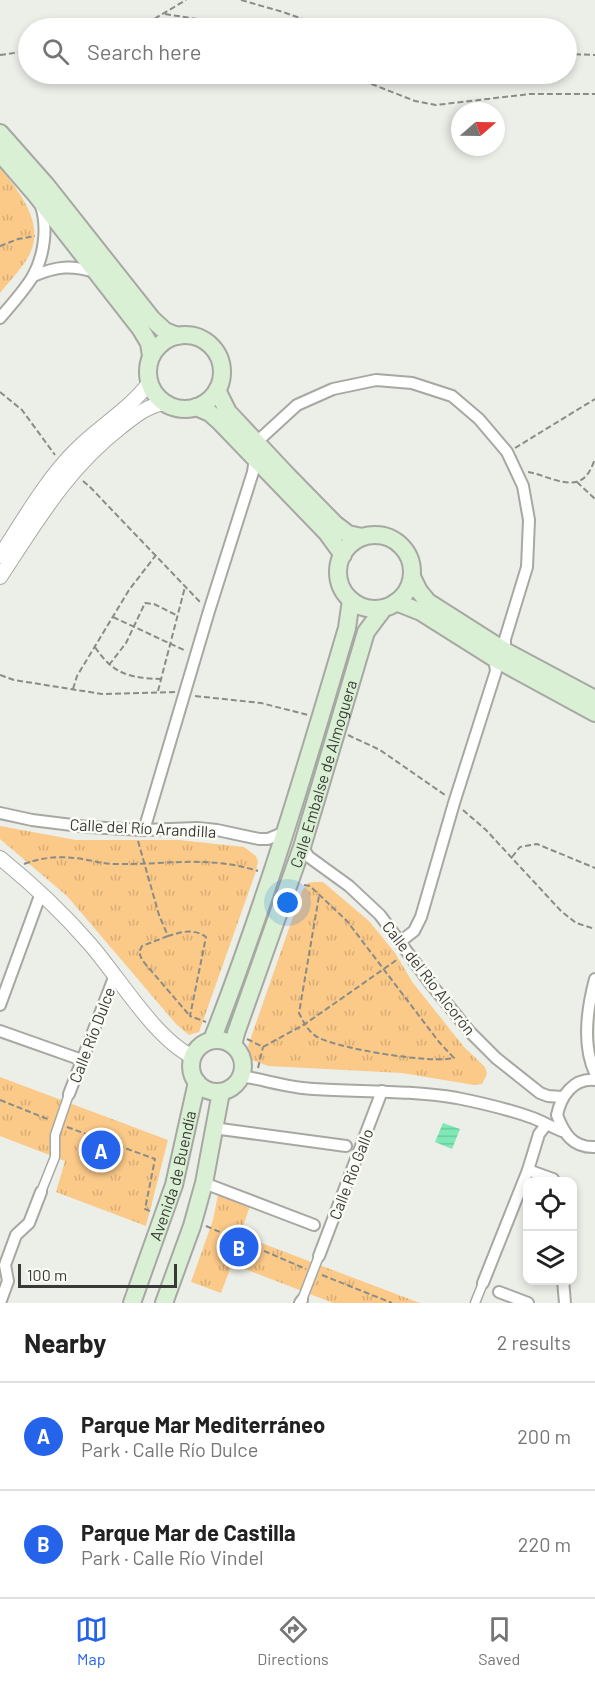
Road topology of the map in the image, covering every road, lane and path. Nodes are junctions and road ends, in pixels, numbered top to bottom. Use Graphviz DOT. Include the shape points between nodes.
graph roads {
  1 [pos="186,0"];
  2 [pos="241,0"];
  3 [pos="165,14"];
  4 [pos="158,18"];
  5 [pos="191,18"];
  6 [pos="300,18"];
  7 [pos="18,52"];
  8 [pos="577,54"];
  9 [pos="0,55"];
  10 [pos="595,55"];
  11 [pos="372,84"];
  12 [pos="595,94"];
  13 [pos="0,133"];
  14 [pos="0,153"];
  15 [pos="37,196"];
  16 [pos="44,239"];
  17 [pos="0,246"];
  18 [pos="96,272"];
  19 [pos="33,276"];
  20 [pos="0,318"];
  21 [pos="177,336"];
  22 [pos="152,356"];
  23 [pos="149,383"];
  24 [pos="217,390"];
  25 [pos="0,392"];
  26 [pos="595,399"];
  27 [pos="164,403"];
  28 [pos="196,407"];
  29 [pos="254,441"];
  30 [pos="507,452"];
  31 [pos="255,458"];
  32 [pos="595,459"];
  33 [pos="67,468"];
  34 [pos="516,471"];
  35 [pos="577,482"];
  36 [pos="595,499"];
  37 [pos="362,537"];
  38 [pos="156,555"];
  39 [pos="343,555"];
  40 [pos="0,556"];
  41 [pos="0,577"];
  42 [pos="412,577"];
  43 [pos="185,587"];
  44 [pos="351,600"];
  45 [pos="390,605"];
  46 [pos="209,611"];
  47 [pos="178,616"];
  48 [pos="113,617"];
  49 [pos="135,628"];
  50 [pos="171,645"];
  51 [pos="94,647"];
  52 [pos="500,655"];
  53 [pos="196,656"];
  54 [pos="110,664"];
  55 [pos="161,679"];
  56 [pos="73,689"];
  57 [pos="158,692"];
  58 [pos="595,699"];
  59 [pos="595,713"];
  60 [pos="0,813"];
  61 [pos="140,830"];
  62 [pos="286,831"];
  63 [pos="302,847"];
  64 [pos="512,857"];
  65 [pos="0,858"];
  66 [pos="144,865"];
  67 [pos="595,868"];
  68 [pos="13,869"];
  69 [pos="271,875"];
  70 [pos="290,882"];
  71 [pos="41,893"];
  72 [pos="319,896"];
  73 [pos="168,936"];
  74 [pos="401,941"];
  75 [pos="409,952"];
  76 [pos="383,969"];
  77 [pos="116,975"];
  78 [pos="595,979"];
  79 [pos="593,993"];
  80 [pos="0,1005"];
  81 [pos="190,1016"];
  82 [pos="305,1024"];
  83 [pos="0,1030"];
  84 [pos="215,1033"];
  85 [pos="235,1039"];
  86 [pos="263,1047"];
  87 [pos="193,1057"];
  88 [pos="82,1060"];
  89 [pos="589,1060"];
  90 [pos="595,1073"];
  91 [pos="248,1077"];
  92 [pos="595,1080"];
  93 [pos="197,1082"];
  94 [pos="581,1082"];
  95 [pos="382,1091"];
  96 [pos="221,1092"];
  97 [pos="69,1094"];
  98 [pos="562,1097"];
  99 [pos="0,1100"];
  100 [pos="557,1115"];
  101 [pos="535,1119"];
  102 [pos="58,1123"];
  103 [pos="546,1125"];
  104 [pos="213,1128"];
  105 [pos="562,1131"];
  106 [pos="346,1146"];
  107 [pos="594,1148"];
  108 [pos="528,1170"];
  109 [pos="547,1177"];
  110 [pos="204,1183"];
  111 [pos="42,1192"];
  112 [pos="164,1217"];
  113 [pos="193,1221"];
  114 [pos="314,1225"];
  115 [pos="319,1256"];
  116 [pos="312,1272"];
  117 [pos="483,1283"];
  118 [pos="563,1285"];
  119 [pos="499,1292"];
  120 [pos="301,1302"];
  121 [pos="0,1303"];
  122 [pos="132,1303"];
  123 [pos="164,1303"];
  124 [pos="392,1303"];
  125 [pos="475,1303"];
  126 [pos="528,1303"];
  127 [pos="565,1303"];
  1 -- 3 [label="path"];
  2 -- 6 [label="path"];
  3 -- 4 [label="path"];
  3 -- 5 [label="path"];
  7 -- 9 [label="path"];
  8 -- 10 [label="path"];
  11 -- 12 [label="path" via="436,105 530,94"];
  13 -- 21 [label="main road" via="152,319"];
  14 -- 15 [label="main road"];
  15 -- 16 [label="street" via="44,215"];
  15 -- 18 [label="main road"];
  16 -- 17 [label="path" via="27,237"];
  16 -- 19 [label="street"];
  18 -- 19 [label="street" via="64,266"];
  18 -- 22 [label="main road" via="140,328"];
  19 -- 20 [label="street"];
  21 -- 22 [label="main road" via="158,346"];
  21 -- 24 [label="main road" via="202,339 214,350 221,369"];
  22 -- 23 [label="main road"];
  23 -- 27 [label="main road"];
  23 -- 33 [label="street" via="132,403 96,431"];
  24 -- 28 [label="main road"];
  24 -- 29 [label="main road" via="228,412"];
  25 -- 33 [label="path" via="22,410"];
  26 -- 30 [label="path"];
  27 -- 28 [label="main road" via="185,409"];
  27 -- 33 [label="street" via="139,413"];
  28 -- 31 [label="main road" via="210,413"];
  29 -- 30 [label="street" via="297,405 333,388 375,380 412,383 452,396 479,419"];
  29 -- 37 [label="main road" via="335,524 348,534"];
  30 -- 34 [label="street"];
  31 -- 39 [label="main road"];
  31 -- 46 [label="street" via="254,472"];
  32 -- 35 [label="path" via="586,476"];
  33 -- 38 [label="path"];
  33 -- 40 [label="street"];
  33 -- 41 [label="street"];
  34 -- 35 [label="path"];
  34 -- 52 [label="street" via="529,520 527,567"];
  35 -- 36 [label="path"];
  37 -- 39 [label="main road"];
  37 -- 42 [label="main road" via="385,536 398,543 407,554"];
  38 -- 43 [label="path"];
  38 -- 48 [label="path"];
  39 -- 44 [label="main road" via="338,574"];
  42 -- 45 [label="main road" via="404,596"];
  42 -- 52 [label="main road" via="428,602"];
  43 -- 46 [label="path"];
  43 -- 47 [label="path"];
  44 -- 45 [label="main road" via="373,609"];
  44 -- 62 [label="main road, Calle Embalse de Almoguera" via="347,628"];
  45 -- 52 [label="main road" via="421,612"];
  45 -- 63 [label="main road, Calle Embalse de Almoguera" via="366,632"];
  46 -- 53 [label="street"];
  47 -- 49 [label="path" via="146,603"];
  47 -- 50 [label="path"];
  48 -- 49 [label="path"];
  48 -- 51 [label="path"];
  49 -- 50 [label="path"];
  49 -- 54 [label="path"];
  50 -- 53 [label="path"];
  50 -- 55 [label="path"];
  51 -- 54 [label="path"];
  51 -- 56 [label="path"];
  52 -- 58 [label="main road"];
  52 -- 59 [label="main road"];
  52 -- 74 [label="street" via="421,917 414,931"];
  53 -- 61 [label="street"];
  54 -- 55 [label="path" via="128,676"];
  55 -- 57 [label="path"];
  60 -- 61 [label="street, Calle del Río Arandilla" via="66,825"];
  61 -- 62 [label="street, Calle del Río Arandilla" via="197,828 268,839"];
  61 -- 66 [label="path"];
  62 -- 69 [label="main road, Calle Embalse de Almoguera"];
  63 -- 70 [label="main road, Calle Embalse de Almoguera"];
  63 -- 74 [label="street, Calle del Río Alcorón" via="321,867 367,901"];
  64 -- 67 [label="path" via="520,847 537,844"];
  65 -- 68 [label="street"];
  66 -- 68 [label="path" via="73,857 38,859"];
  66 -- 69 [label="path" via="188,860"];
  66 -- 73 [label="path"];
  68 -- 71 [label="street"];
  69 -- 84 [label="main road, Calle Embalse de Almoguera"];
  70 -- 72 [label="path" via="310,886"];
  70 -- 85 [label="main road, Calle Embalse de Almoguera"];
  71 -- 77 [label="street"];
  71 -- 80 [label="street"];
  72 -- 76 [label="path" via="347,921"];
  72 -- 82 [label="path" via="298,1013"];
  73 -- 81 [label="path" via="142,946 139,952"];
  73 -- 81 [label="path" via="188,931 206,937"];
  74 -- 75 [label="street, Calle del Río Alcorón"];
  75 -- 76 [label="path"];
  75 -- 98 [label="street, Calle del Río Alcorón" via="447,1007 496,1058 540,1093"];
  76 -- 82 [label="path"];
  76 -- 82 [label="path" via="454,1058 416,1059 340,1044 319,1038"];
  77 -- 87 [label="street" via="167,1041"];
  77 -- 88 [label="street, Calle Río Dulce"];
  78 -- 79 [label="street"];
  79 -- 89 [label="street"];
  81 -- 84 [label="path"];
  82 -- 86 [label="path"];
  83 -- 88 [label="street"];
  84 -- 85 [label="main road" via="224,1041"];
  84 -- 87 [label="main road"];
  85 -- 86 [label="path"];
  85 -- 91 [label="main road"];
  86 -- 91 [label="path"];
  87 -- 93 [label="main road"];
  88 -- 97 [label="street, Calle Río Dulce"];
  89 -- 90 [label="street"];
  89 -- 94 [label="street"];
  91 -- 95 [label="street" via="282,1086"];
  91 -- 96 [label="main road"];
  92 -- 94 [label="street"];
  93 -- 96 [label="main road" via="210,1091"];
  93 -- 112 [label="main road, Avenida de Buendía"];
  94 -- 98 [label="street"];
  95 -- 101 [label="street" via="457,1098"];
  95 -- 115 [label="street, Calle Río Gallo"];
  96 -- 104 [label="main road, Avenida de Buendía"];
  97 -- 102 [label="street"];
  98 -- 100 [label="street"];
  99 -- 102 [label="path"];
  100 -- 101 [label="street"];
  100 -- 105 [label="street"];
  101 -- 103 [label="street"];
  102 -- 111 [label="street" via="55,1157"];
  102 -- 112 [label="path" via="155,1160 144,1209"];
  103 -- 105 [label="street"];
  103 -- 108 [label="street" via="539,1134"];
  104 -- 106 [label="street"];
  104 -- 110 [label="main road, Avenida de Buendía"];
  105 -- 107 [label="street" via="574,1143"];
  108 -- 109 [label="street"];
  108 -- 117 [label="street"];
  110 -- 113 [label="main road, Avenida de Buendía"];
  110 -- 114 [label="street"];
  111 -- 121 [label="street" via="29,1223 16,1235 5,1265 8,1281"];
  112 -- 122 [label="main road, Avenida de Buendía"];
  113 -- 116 [label="path"];
  113 -- 123 [label="main road, Avenida de Buendía"];
  115 -- 116 [label="street"];
  116 -- 120 [label="street"];
  116 -- 124 [label="path"];
  117 -- 125 [label="street"];
  118 -- 127 [label="street"];
  119 -- 126 [label="street"];
}
